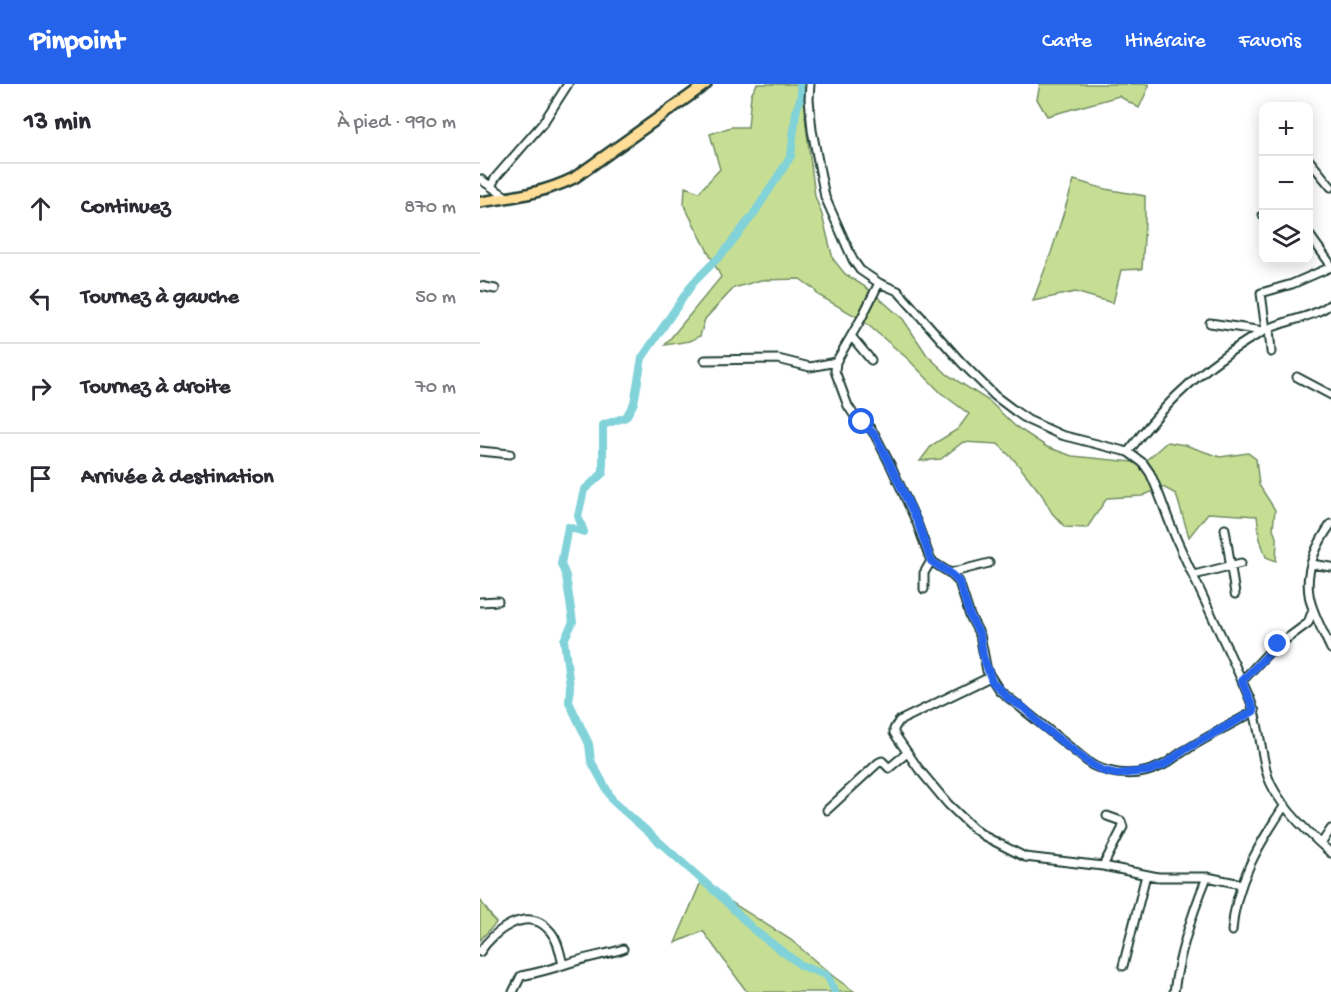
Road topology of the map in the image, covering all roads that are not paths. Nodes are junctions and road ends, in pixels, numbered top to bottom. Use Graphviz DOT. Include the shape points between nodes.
graph roads {
  1 [pos="568,84"];
  2 [pos="706,84"];
  3 [pos="810,84"];
  4 [pos="1313,165"];
  5 [pos="480,179"];
  6 [pos="490,186"];
  7 [pos="1331,187"];
  8 [pos="508,198"];
  9 [pos="480,202"];
  10 [pos="1313,240"];
  11 [pos="1331,266"];
  12 [pos="879,283"];
  13 [pos="480,286"];
  14 [pos="495,289"];
  15 [pos="1331,304"];
  16 [pos="1210,323"];
  17 [pos="1266,330"];
  18 [pos="851,336"];
  19 [pos="1271,351"];
  20 [pos="705,360"];
  21 [pos="871,360"];
  22 [pos="836,362"];
  23 [pos="1297,377"];
  24 [pos="1331,395"];
  25 [pos="480,451"];
  26 [pos="1128,452"];
  27 [pos="510,454"];
  28 [pos="1331,524"];
  29 [pos="1225,529"];
  30 [pos="931,561"];
  31 [pos="989,563"];
  32 [pos="1241,563"];
  33 [pos="1311,564"];
  34 [pos="1230,566"];
  35 [pos="1331,567"];
  36 [pos="950,573"];
  37 [pos="1194,575"];
  38 [pos="924,589"];
  39 [pos="1235,594"];
  40 [pos="498,601"];
  41 [pos="480,602"];
  42 [pos="1312,609"];
  43 [pos="1331,649"];
  44 [pos="990,677"];
  45 [pos="1242,681"];
  46 [pos="1254,711"];
  47 [pos="907,753"];
  48 [pos="1285,806"];
  49 [pos="827,810"];
  50 [pos="1107,816"];
  51 [pos="1331,830"];
  52 [pos="1321,844"];
  53 [pos="1331,853"];
  54 [pos="1103,866"];
  55 [pos="1146,875"];
  56 [pos="1207,877"];
  57 [pos="1241,884"];
  58 [pos="1232,931"];
  59 [pos="623,949"];
  60 [pos="480,952"];
  61 [pos="563,965"];
  62 [pos="1122,966"];
  63 [pos="513,992"];
  64 [pos="1174,992"];
  1 -- 6 [label="street" via="543,123"];
  2 -- 8 [label="main road" via="574,178 543,192"];
  3 -- 12 [label="street" via="809,111 825,197 853,260"];
  4 -- 7 [label="street"];
  5 -- 6 [label="street"];
  6 -- 8 [label="street"];
  8 -- 9 [label="main road"];
  10 -- 11 [label="street"];
  11 -- 17 [label="street" via="1292,284 1261,292"];
  12 -- 18 [label="street"];
  12 -- 26 [label="street" via="898,291 961,362 1015,411 1061,435"];
  13 -- 14 [label="street"];
  15 -- 17 [label="street" via="1311,316"];
  16 -- 17 [label="street"];
  17 -- 19 [label="street"];
  17 -- 26 [label="street" via="1189,383"];
  18 -- 21 [label="street"];
  18 -- 22 [label="street"];
  20 -- 22 [label="street" via="778,359 810,367"];
  22 -- 30 [label="street" via="835,375 848,406 875,435 918,523"];
  23 -- 24 [label="street"];
  25 -- 27 [label="street"];
  26 -- 37 [label="street" via="1150,473"];
  28 -- 33 [label="street"];
  29 -- 34 [label="street"];
  30 -- 36 [label="street"];
  30 -- 38 [label="street" via="924,573"];
  31 -- 36 [label="street"];
  32 -- 34 [label="street"];
  33 -- 35 [label="street"];
  33 -- 42 [label="street" via="1308,579"];
  34 -- 37 [label="street"];
  34 -- 39 [label="street"];
  36 -- 44 [label="street" via="959,582 980,635"];
  37 -- 45 [label="street"];
  40 -- 41 [label="street"];
  42 -- 43 [label="street"];
  42 -- 45 [label="street" via="1308,623 1270,651"];
  44 -- 46 [label="street" via="1008,698 1081,756 1104,771 1117,774 1164,765"];
  44 -- 47 [label="street" via="899,721 894,733"];
  45 -- 46 [label="street"];
  46 -- 48 [label="street" via="1268,777"];
  47 -- 49 [label="street" via="889,768 882,761 878,763"];
  47 -- 54 [label="street" via="948,804 984,836 1028,858"];
  48 -- 52 [label="street"];
  48 -- 57 [label="street"];
  50 -- 54 [label="street" via="1121,821 1122,827"];
  51 -- 52 [label="street"];
  52 -- 53 [label="street"];
  54 -- 55 [label="street"];
  55 -- 56 [label="street" via="1176,879"];
  55 -- 62 [label="street"];
  56 -- 57 [label="street"];
  56 -- 64 [label="street" via="1186,937"];
  57 -- 58 [label="street"];
  59 -- 61 [label="street"];
  60 -- 61 [label="street" via="512,923 533,920 549,930"];
  61 -- 63 [label="street" via="520,976"];
}
